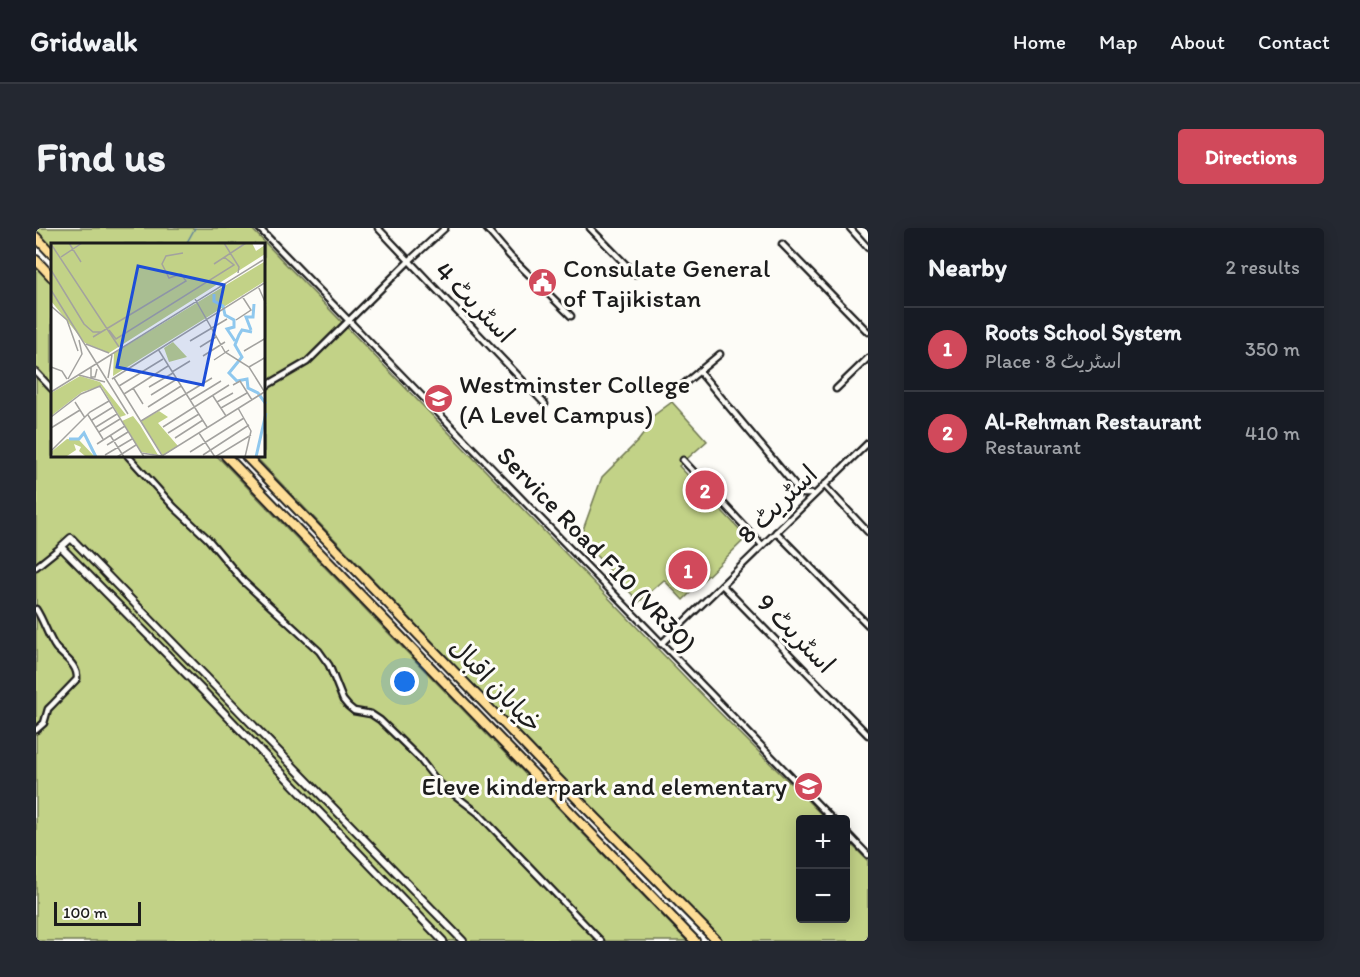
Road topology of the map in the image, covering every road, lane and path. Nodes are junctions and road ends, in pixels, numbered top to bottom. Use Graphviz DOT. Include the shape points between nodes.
graph roads {
  1 [pos="259,228"];
  2 [pos="378,228"];
  3 [pos="445,228"];
  4 [pos="486,228"];
  5 [pos="590,228"];
  6 [pos="850,228"];
  7 [pos="36,237"];
  8 [pos="782,244"];
  9 [pos="868,248"];
  10 [pos="51,253"];
  11 [pos="36,260"];
  12 [pos="409,261"];
  13 [pos="635,274"];
  14 [pos="51,276"];
  15 [pos="571,316"];
  16 [pos="349,320"];
  17 [pos="868,332"];
  18 [pos="720,354"];
  19 [pos="868,358"];
  20 [pos="699,371"];
  21 [pos="36,372"];
  22 [pos="266,386"];
  23 [pos="51,388"];
  24 [pos="679,388"];
  25 [pos="836,389"];
  26 [pos="545,404"];
  27 [pos="868,443"];
  28 [pos="130,458"];
  29 [pos="228,458"];
  30 [pos="248,458"];
  31 [pos="683,460"];
  32 [pos="824,485"];
  33 [pos="815,494"];
  34 [pos="776,532"];
  35 [pos="868,532"];
  36 [pos="762,545"];
  37 [pos="61,547"];
  38 [pos="36,567"];
  39 [pos="722,585"];
  40 [pos="36,609"];
  41 [pos="868,625"];
  42 [pos="661,644"];
  43 [pos="36,730"];
  44 [pos="868,735"];
  45 [pos="829,815"];
  46 [pos="850,836"];
  47 [pos="868,855"];
  48 [pos="443,941"];
  49 [pos="463,941"];
  50 [pos="601,941"];
  51 [pos="695,941"];
  52 [pos="717,941"];
  1 -- 16 [label="street, Service Road F10 (VR30)"];
  2 -- 12 [label="street, اسٹریٹ 4"];
  3 -- 12 [label="street"];
  4 -- 15 [label="street"];
  5 -- 13 [label="street"];
  6 -- 9 [label="street"];
  7 -- 10 [label="main road"];
  8 -- 17 [label="street"];
  11 -- 14 [label="main road"];
  12 -- 16 [label="street"];
  12 -- 26 [label="street, اسٹریٹ 4"];
  16 -- 22 [label="street" via="307,362"];
  16 -- 42 [label="street, Service Road F10 (VR30)"];
  18 -- 20 [label="street"];
  19 -- 25 [label="street"];
  20 -- 24 [label="street"];
  20 -- 33 [label="street" via="802,494"];
  21 -- 23 [label="street"];
  27 -- 32 [label="street, اسٹریٹ 8"];
  28 -- 50 [label="street" via="243,581 319,651 348,706 380,720 420,758 438,782 478,813"];
  29 -- 51 [label="main road, خیابان اقبال"];
  30 -- 52 [label="main road, خیابان اقبال"];
  31 -- 36 [label="street"];
  32 -- 33 [label="street, اسٹریٹ 8"];
  32 -- 35 [label="street"];
  33 -- 34 [label="street, اسٹریٹ 8"];
  34 -- 36 [label="street, اسٹریٹ 8"];
  34 -- 41 [label="street"];
  36 -- 39 [label="street, اسٹریٹ 8"];
  37 -- 38 [label="street"];
  37 -- 48 [label="street"];
  37 -- 49 [label="street" via="71,538"];
  39 -- 42 [label="street, اسٹریٹ 8"];
  39 -- 44 [label="street, اسٹریٹ 9"];
  40 -- 43 [label="street" via="56,648 75,668 77,679 48,709 44,723"];
  42 -- 45 [label="street, Service Road F10 (VR30)"];
  46 -- 47 [label="street"];
}
